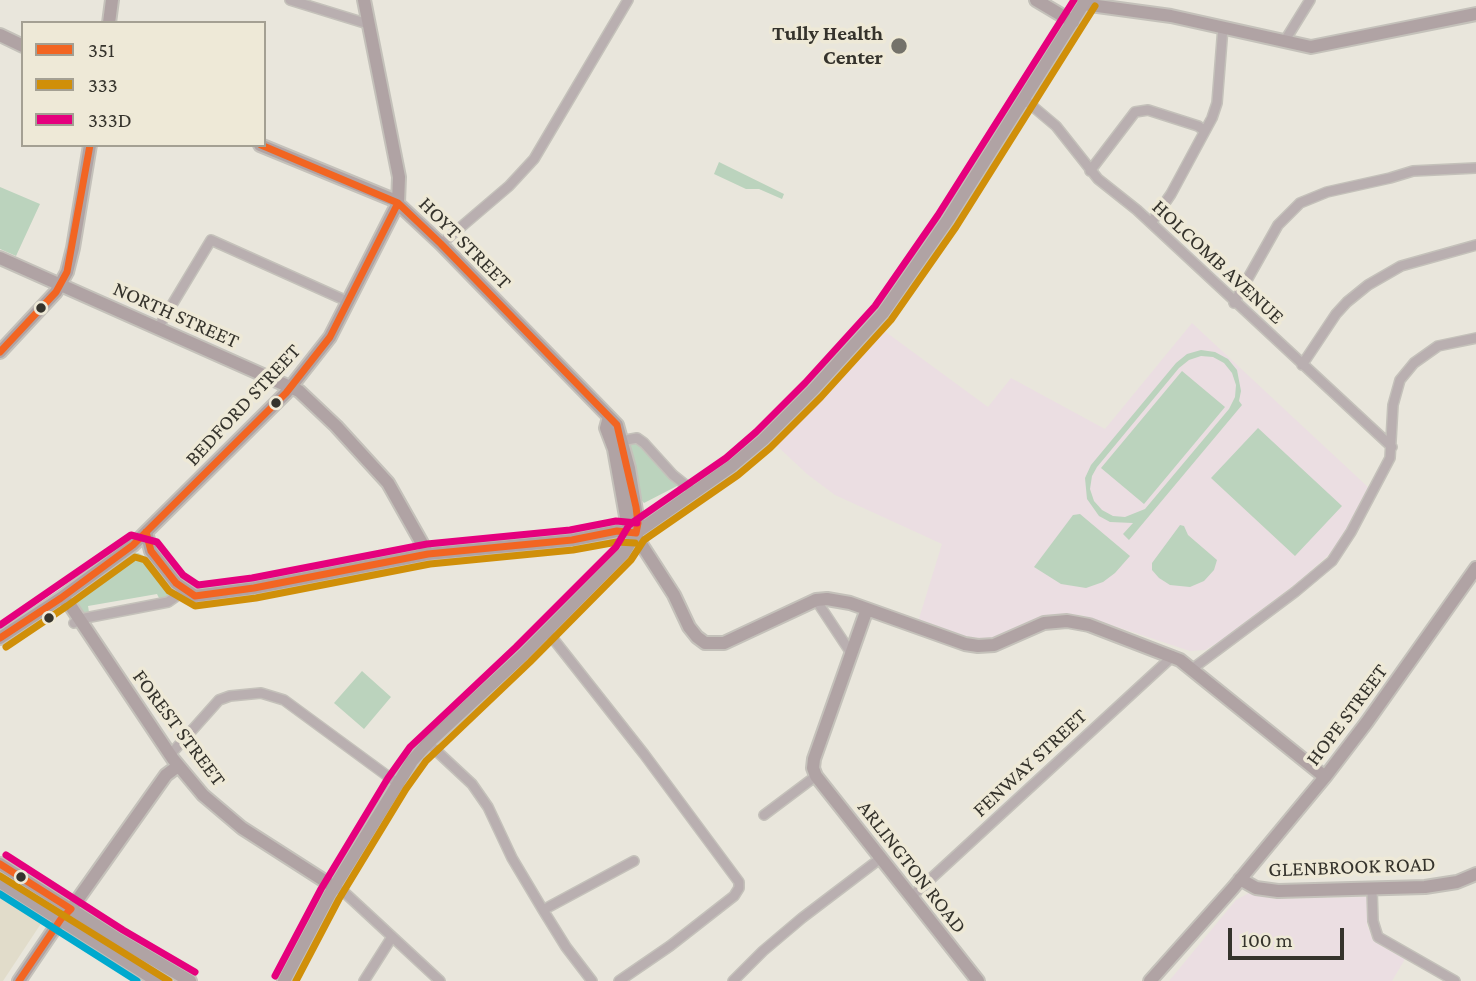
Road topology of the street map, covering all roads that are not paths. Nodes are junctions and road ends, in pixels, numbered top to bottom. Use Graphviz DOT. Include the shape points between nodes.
graph roads {
  1 [pos="112,0"];
  2 [pos="290,0"];
  3 [pos="363,0"];
  4 [pos="628,0"];
  5 [pos="1036,0"];
  6 [pos="1310,0"];
  7 [pos="1084,2"];
  8 [pos="1476,14"];
  9 [pos="109,21"];
  10 [pos="1073,22"];
  11 [pos="368,24"];
  12 [pos="1223,27"];
  13 [pos="0,35"];
  14 [pos="1284,42"];
  15 [pos="21,45"];
  16 [pos="1024,99"];
  17 [pos="1205,131"];
  18 [pos="90,147"];
  19 [pos="265,147"];
  20 [pos="1476,167"];
  21 [pos="1090,171"];
  22 [pos="398,203"];
  23 [pos="1151,223"];
  24 [pos="441,244"];
  25 [pos="1476,245"];
  26 [pos="0,258"];
  27 [pos="60,284"];
  28 [pos="349,302"];
  29 [pos="1234,303"];
  30 [pos="158,328"];
  31 [pos="1476,338"];
  32 [pos="0,352"];
  33 [pos="1302,365"];
  34 [pos="291,387"];
  35 [pos="609,417"];
  36 [pos="621,441"];
  37 [pos="1392,447"];
  38 [pos="694,492"];
  39 [pos="146,532"];
  40 [pos="636,533"];
  41 [pos="133,545"];
  42 [pos="151,551"];
  43 [pos="428,554"];
  44 [pos="1476,568"];
  45 [pos="186,592"];
  46 [pos="61,598"];
  47 [pos="816,600"];
  48 [pos="867,609"];
  49 [pos="77,621"];
  50 [pos="547,631"];
  51 [pos="0,637"];
  52 [pos="851,653"];
  53 [pos="1173,656"];
  54 [pos="1192,669"];
  55 [pos="428,743"];
  56 [pos="174,760"];
  57 [pos="816,776"];
  58 [pos="1325,777"];
  59 [pos="397,783"];
  60 [pos="765,815"];
  61 [pos="881,858"];
  62 [pos="634,861"];
  63 [pos="0,864"];
  64 [pos="1476,874"];
  65 [pos="1240,880"];
  66 [pos="0,882"];
  67 [pos="334,887"];
  68 [pos="1372,889"];
  69 [pos="912,896"];
  70 [pos="71,909"];
  71 [pos="543,910"];
  72 [pos="61,919"];
  73 [pos="392,937"];
  74 [pos="143,978"];
  75 [pos="19,981"];
  76 [pos="157,981"];
  77 [pos="190,981"];
  78 [pos="285,981"];
  79 [pos="364,981"];
  80 [pos="440,981"];
  81 [pos="592,981"];
  82 [pos="620,981"];
  83 [pos="733,981"];
  84 [pos="978,981"];
  85 [pos="1150,981"];
  86 [pos="1455,981"];
  1 -- 9 [label="street"];
  2 -- 11 [label="street"];
  3 -- 11 [label="street, BEDFORD STREET"];
  4 -- 24 [label="street" via="534,159"];
  5 -- 10 [label="street"];
  6 -- 14 [label="street"];
  7 -- 10 [label="street"];
  7 -- 12 [label="street"];
  8 -- 14 [label="street" via="1321,46"];
  10 -- 16 [label="street"];
  11 -- 22 [label="street, BEDFORD STREET" via="399,177"];
  12 -- 14 [label="street"];
  12 -- 17 [label="street" via="1217,103"];
  13 -- 15 [label="street"];
  16 -- 21 [label="street, HOLCOMB AVENUE" via="1056,126"];
  16 -- 38 [label="street" via="883,313 763,440"];
  17 -- 21 [label="street" via="1148,110 1135,112"];
  17 -- 23 [label="street"];
  18 -- 27 [label="street" via="73,248"];
  19 -- 22 [label="street, HOYT STREET"];
  20 -- 29 [label="street" via="1413,171 1318,194 1300,203 1278,225"];
  21 -- 23 [label="street, HOLCOMB AVENUE"];
  22 -- 24 [label="street, HOYT STREET"];
  22 -- 28 [label="street, BEDFORD STREET"];
  23 -- 29 [label="street, HOLCOMB AVENUE"];
  24 -- 35 [label="street, HOYT STREET"];
  25 -- 33 [label="street" via="1401,266 1362,289 1336,314"];
  26 -- 27 [label="street, NORTH STREET"];
  27 -- 30 [label="street, NORTH STREET"];
  27 -- 32 [label="street"];
  28 -- 30 [label="street" via="211,240"];
  28 -- 34 [label="street, BEDFORD STREET" via="330,337"];
  29 -- 33 [label="street, HOLCOMB AVENUE"];
  30 -- 34 [label="street, NORTH STREET"];
  31 -- 37 [label="street" via="1438,346 1406,371 1394,394"];
  33 -- 37 [label="street, HOLCOMB AVENUE"];
  34 -- 39 [label="street, BEDFORD STREET"];
  34 -- 43 [label="street, NORTH STREET" via="312,402 379,471"];
  35 -- 36 [label="street, HOYT STREET" via="617,425"];
  35 -- 40 [label="street" via="606,428 627,522"];
  36 -- 38 [label="street" via="637,438"];
  36 -- 40 [label="street, HOYT STREET" via="636,508"];
  37 -- 54 [label="street" via="1384,473 1332,561"];
  38 -- 40 [label="street"];
  39 -- 41 [label="street, BEDFORD STREET"];
  39 -- 42 [label="street"];
  40 -- 43 [label="street" via="617,531"];
  40 -- 47 [label="street" via="690,627 705,643 724,643"];
  40 -- 50 [label="street" via="624,553"];
  41 -- 42 [label="street"];
  41 -- 46 [label="street, BEDFORD STREET"];
  42 -- 45 [label="street"];
  43 -- 45 [label="street" via="254,588 195,596"];
  44 -- 58 [label="street, HOPE STREET"];
  45 -- 49 [label="street" via="168,602"];
  46 -- 49 [label="street, FOREST STREET"];
  46 -- 51 [label="street, BEDFORD STREET"];
  47 -- 48 [label="street" via="835,599"];
  47 -- 52 [label="street"];
  48 -- 52 [label="street"];
  48 -- 53 [label="street" via="965,644 994,645 1044,624 1066,621"];
  49 -- 56 [label="street, FOREST STREET"];
  50 -- 55 [label="street"];
  50 -- 82 [label="street" via="737,877 739,888 734,896"];
  52 -- 57 [label="street" via="814,759"];
  53 -- 54 [label="street"];
  53 -- 69 [label="street, FENWAY STREET"];
  54 -- 58 [label="street"];
  55 -- 59 [label="street"];
  55 -- 71 [label="street" via="472,784 488,807"];
  56 -- 59 [label="street" via="219,701 261,693 284,700"];
  56 -- 67 [label="street, FOREST STREET" via="229,819"];
  56 -- 70 [label="street"];
  57 -- 60 [label="street"];
  57 -- 61 [label="street, ARLINGTON ROAD"];
  58 -- 65 [label="street, HOPE STREET"];
  59 -- 67 [label="street"];
  61 -- 69 [label="street, ARLINGTON ROAD"];
  61 -- 83 [label="street" via="791,927"];
  62 -- 71 [label="street"];
  63 -- 70 [label="street"];
  64 -- 68 [label="street, GLENBROOK ROAD" via="1443,885"];
  65 -- 68 [label="street, GLENBROOK ROAD" via="1270,891"];
  65 -- 85 [label="street, GLENBROOK ROAD"];
  66 -- 72 [label="street"];
  67 -- 73 [label="street, FOREST STREET"];
  67 -- 78 [label="street"];
  68 -- 86 [label="street" via="1378,937"];
  69 -- 84 [label="street, ARLINGTON ROAD"];
  70 -- 72 [label="street"];
  70 -- 77 [label="street"];
  71 -- 81 [label="street"];
  72 -- 74 [label="street"];
  72 -- 75 [label="street"];
  73 -- 79 [label="street"];
  73 -- 80 [label="street, FOREST STREET"];
  74 -- 76 [label="street"];
}
